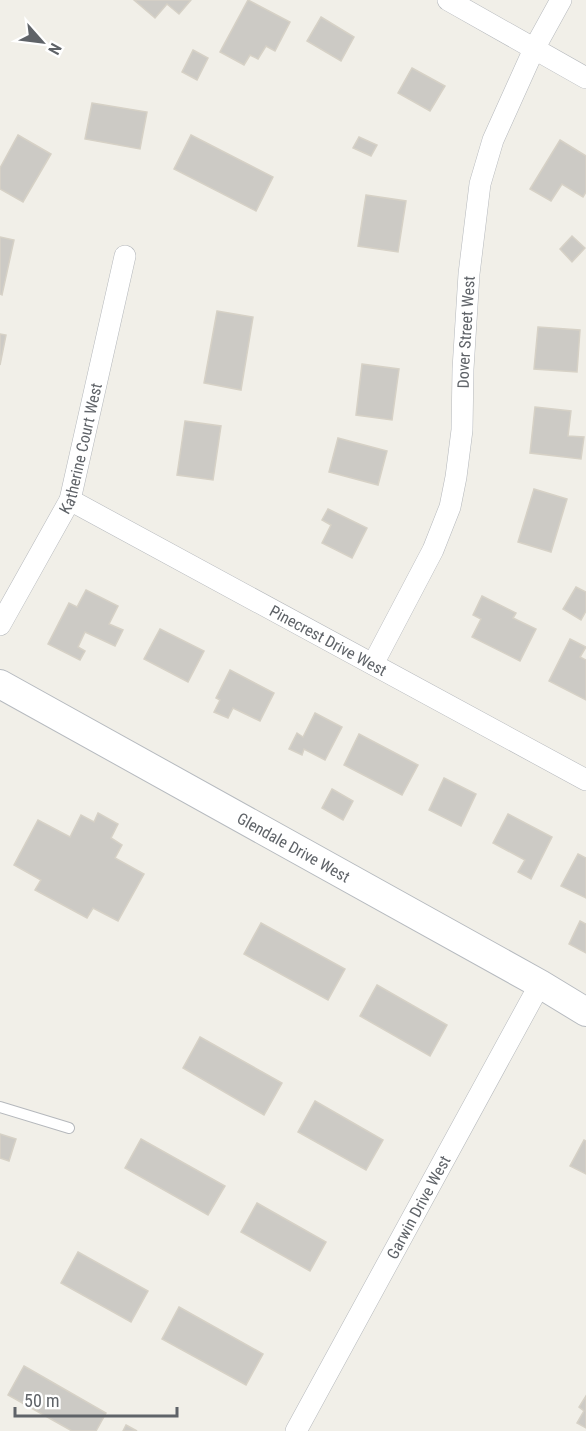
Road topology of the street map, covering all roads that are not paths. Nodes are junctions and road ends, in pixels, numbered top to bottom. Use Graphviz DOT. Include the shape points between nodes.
graph roads {
  1 [pos="448,0"];
  2 [pos="561,0"];
  3 [pos="534,49"];
  4 [pos="586,78"];
  5 [pos="124,256"];
  6 [pos="70,500"];
  7 [pos="0,625"];
  8 [pos="373,664"];
  9 [pos="0,684"];
  10 [pos="586,780"];
  11 [pos="540,984"];
  12 [pos="586,1012"];
  13 [pos="0,1107"];
  14 [pos="69,1128"];
  15 [pos="296,1431"];
  1 -- 3 [label="street"];
  2 -- 3 [label="street, Dover Street West"];
  3 -- 4 [label="street"];
  3 -- 8 [label="street, Dover Street West" via="493,140 480,184 469,274 462,430 450,507 433,550"];
  5 -- 6 [label="street, Katherine Court West"];
  6 -- 7 [label="street, Katherine Court West"];
  6 -- 8 [label="street, Pinecrest Drive West"];
  8 -- 10 [label="street, Pinecrest Drive West"];
  9 -- 11 [label="street, Glendale Drive West"];
  11 -- 12 [label="street, Glendale Drive West"];
  11 -- 15 [label="street, Garwin Drive West"];
  13 -- 14 [label="lane"];
}
